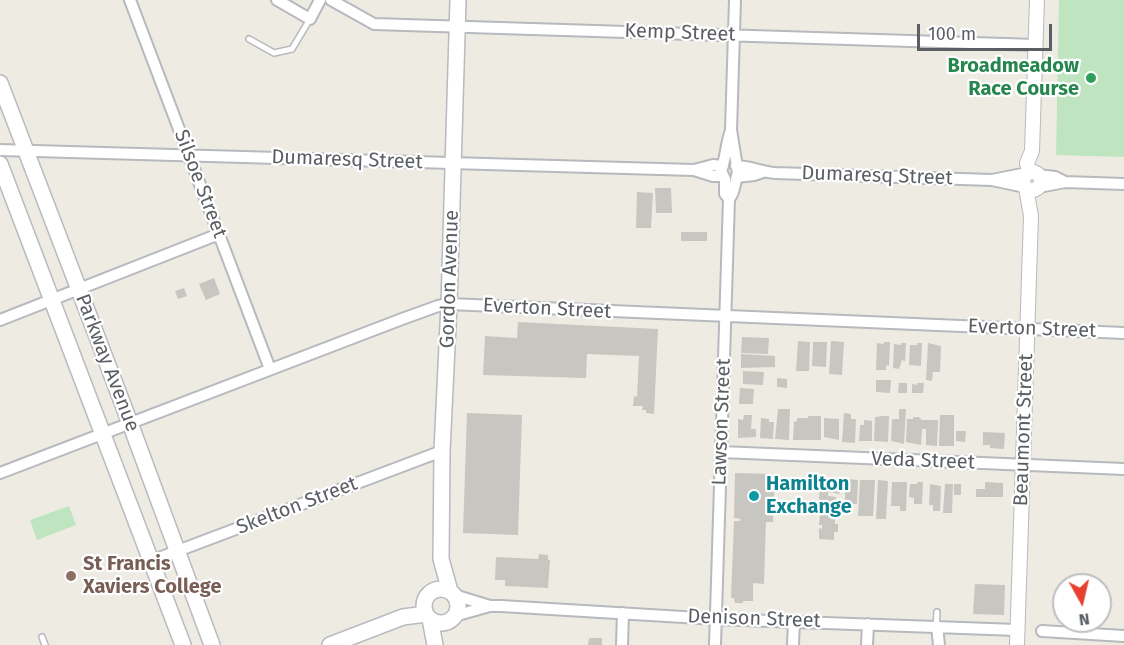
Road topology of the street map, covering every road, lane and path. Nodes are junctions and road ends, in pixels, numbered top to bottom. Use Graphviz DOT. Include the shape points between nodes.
graph roads {
  1 [pos="130,0"];
  2 [pos="277,0"];
  3 [pos="320,0"];
  4 [pos="331,0"];
  5 [pos="458,0"];
  6 [pos="735,0"];
  7 [pos="1037,0"];
  8 [pos="310,19"];
  9 [pos="457,27"];
  10 [pos="734,34"];
  11 [pos="249,39"];
  12 [pos="1036,45"];
  13 [pos="0,83"];
  14 [pos="0,150"];
  15 [pos="26,151"];
  16 [pos="189,155"];
  17 [pos="454,163"];
  18 [pos="0,164"];
  19 [pos="730,171"];
  20 [pos="1032,181"];
  21 [pos="1124,184"];
  22 [pos="219,234"];
  23 [pos="79,289"];
  24 [pos="52,300"];
  25 [pos="449,304"];
  26 [pos="725,317"];
  27 [pos="0,320"];
  28 [pos="1027,330"];
  29 [pos="1124,333"];
  30 [pos="270,369"];
  31 [pos="130,423"];
  32 [pos="102,433"];
  33 [pos="442,451"];
  34 [pos="721,452"];
  35 [pos="1022,465"];
  36 [pos="1124,469"];
  37 [pos="0,472"];
  38 [pos="178,550"];
  39 [pos="441,559"];
  40 [pos="151,561"];
  41 [pos="452,593"];
  42 [pos="490,606"];
  43 [pos="435,610"];
  44 [pos="937,612"];
  45 [pos="623,613"];
  46 [pos="716,619"];
  47 [pos="794,621"];
  48 [pos="867,624"];
  49 [pos="937,626"];
  50 [pos="1017,630"];
  51 [pos="1042,631"];
  52 [pos="1124,636"];
  53 [pos="42,638"];
  54 [pos="1095,640"];
  55 [pos="45,645"];
  56 [pos="183,645"];
  57 [pos="212,645"];
  58 [pos="330,645"];
  59 [pos="435,645"];
  60 [pos="441,645"];
  61 [pos="622,645"];
  62 [pos="715,645"];
  63 [pos="793,645"];
  64 [pos="867,645"];
  65 [pos="939,645"];
  66 [pos="1017,645"];
  1 -- 16 [label="street, Silsoe Street"];
  2 -- 8 [label="street"];
  3 -- 8 [label="street"];
  4 -- 9 [label="street, Kemp Street" via="374,24"];
  5 -- 9 [label="main road, Gordon Avenue"];
  6 -- 10 [label="street, Lawson Street"];
  7 -- 12 [label="street, Beaumont Street"];
  8 -- 11 [label="lane" via="292,49 274,53"];
  9 -- 10 [label="street, Kemp Street"];
  9 -- 17 [label="main road, Gordon Avenue"];
  10 -- 12 [label="street, Kemp Street"];
  10 -- 19 [label="street, Lawson Street" via="731,130 735,142"];
  12 -- 20 [label="street, Beaumont Street" via="1032,151 1036,157"];
  13 -- 15 [label="main road, Parkway Avenue"];
  14 -- 15 [label="street, Dumaresq Street"];
  15 -- 16 [label="street, Dumaresq Street"];
  15 -- 23 [label="main road, Parkway Avenue"];
  16 -- 17 [label="street, Dumaresq Street"];
  16 -- 22 [label="street, Silsoe Street"];
  17 -- 19 [label="street, Dumaresq Street" via="694,170 713,176"];
  17 -- 25 [label="main road, Gordon Avenue"];
  18 -- 24 [label="main road, Parkway Avenue"];
  19 -- 20 [label="street, Dumaresq Street" via="754,175 763,172"];
  19 -- 26 [label="street, Lawson Street" via="734,192 729,200"];
  20 -- 21 [label="street, Dumaresq Street" via="1055,177 1065,182"];
  20 -- 28 [label="street, Beaumont Street"];
  22 -- 23 [label="street"];
  22 -- 30 [label="street, Silsoe Street"];
  23 -- 24 [label="street"];
  23 -- 31 [label="main road, Parkway Avenue"];
  24 -- 27 [label="street"];
  24 -- 32 [label="main road, Parkway Avenue"];
  25 -- 26 [label="street, Everton Street"];
  25 -- 30 [label="street, Everton Street"];
  25 -- 33 [label="main road, Gordon Avenue"];
  26 -- 28 [label="street, Everton Street"];
  26 -- 34 [label="street, Lawson Street"];
  28 -- 29 [label="street, Everton Street"];
  28 -- 35 [label="street, Beaumont Street"];
  30 -- 31 [label="street, Everton Street"];
  31 -- 32 [label="street, Everton Street"];
  31 -- 38 [label="main road, Parkway Avenue"];
  32 -- 37 [label="street, Everton Street"];
  32 -- 40 [label="main road, Parkway Avenue"];
  33 -- 38 [label="street, Skelton Street"];
  33 -- 39 [label="main road, Gordon Avenue"];
  34 -- 35 [label="street, Veda Street"];
  34 -- 46 [label="street, Lawson Street"];
  35 -- 36 [label="street, Veda Street"];
  35 -- 50 [label="street, Beaumont Street"];
  38 -- 40 [label="street, Skelton Street"];
  38 -- 57 [label="main road, Parkway Avenue"];
  39 -- 41 [label="main road, Gordon Avenue"];
  39 -- 43 [label="main road, Gordon Avenue" via="436,574"];
  40 -- 56 [label="main road, Parkway Avenue"];
  41 -- 42 [label="street, Denison Street"];
  41 -- 43 [label="main road" via="442,589"];
  41 -- 43 [label="main road, Gordon Avenue" via="457,604"];
  42 -- 43 [label="street, Denison Street"];
  42 -- 45 [label="street, Denison Street"];
  43 -- 58 [label="main road, Denison Street" via="403,617"];
  43 -- 59 [label="main road, Gordon Avenue"];
  43 -- 60 [label="main road, Gordon Avenue"];
  44 -- 49 [label="lane"];
  45 -- 46 [label="street, Denison Street"];
  45 -- 61 [label="street"];
  46 -- 47 [label="street, Denison Street"];
  46 -- 62 [label="street, Lawson Street"];
  47 -- 48 [label="street, Denison Street"];
  47 -- 63 [label="street"];
  48 -- 49 [label="street, Denison Street"];
  48 -- 64 [label="street"];
  49 -- 50 [label="street, Denison Street"];
  49 -- 65 [label="street"];
  50 -- 66 [label="street, Beaumont Street"];
  51 -- 54 [label="street"];
  52 -- 54 [label="street"];
  53 -- 55 [label="lane"];
}
